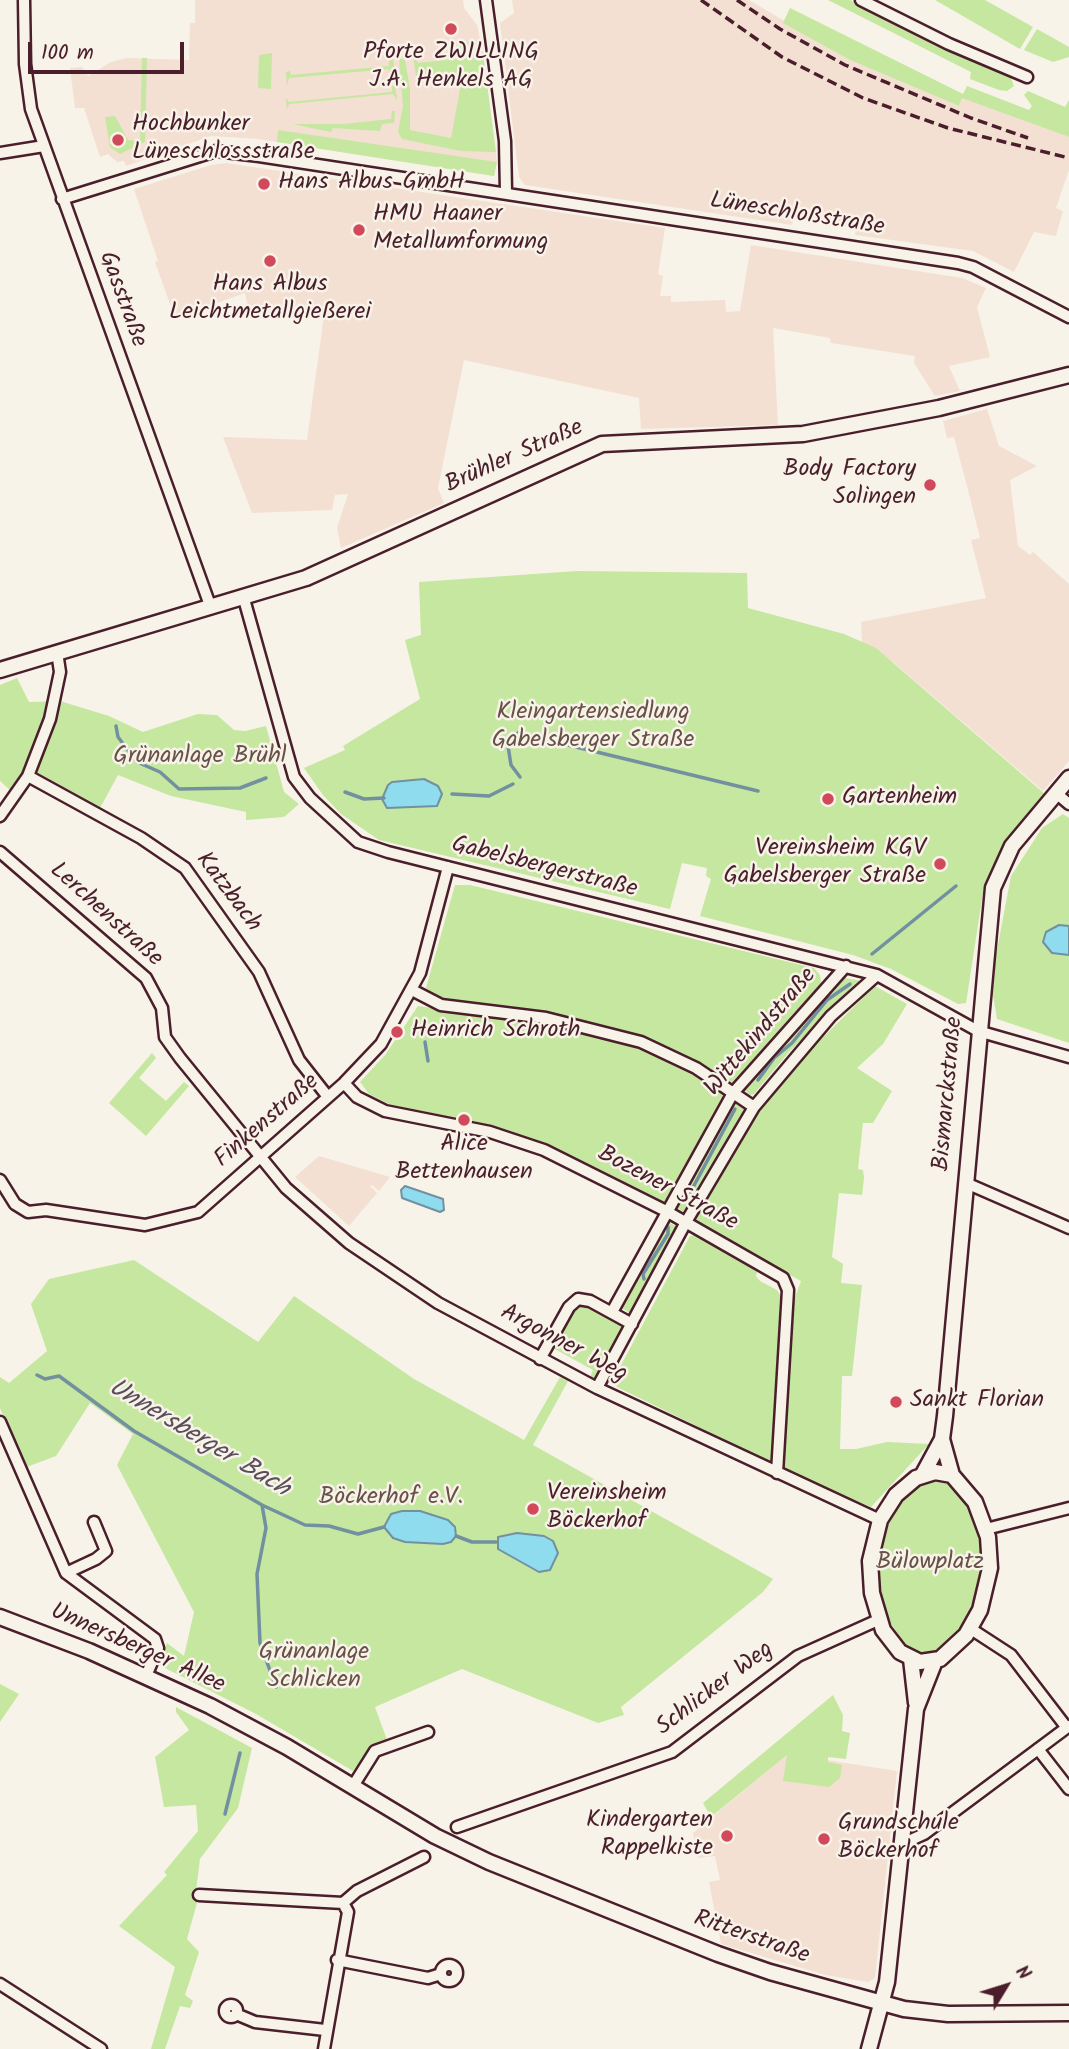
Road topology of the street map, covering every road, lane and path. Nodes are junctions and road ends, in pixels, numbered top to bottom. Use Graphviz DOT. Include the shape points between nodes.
graph roads {
  1 [pos="24,0"];
  2 [pos="486,0"];
  3 [pos="862,0"];
  4 [pos="1027,77"];
  5 [pos="44,146"];
  6 [pos="0,153"];
  7 [pos="506,192"];
  8 [pos="62,199"];
  9 [pos="1069,317"];
  10 [pos="1069,375"];
  11 [pos="244,599"];
  12 [pos="211,608"];
  13 [pos="57,652"];
  14 [pos="2,665"];
  15 [pos="28,776"];
  16 [pos="1069,779"];
  17 [pos="1056,793"];
  18 [pos="1069,804"];
  19 [pos="0,816"];
  20 [pos="0,852"];
  21 [pos="448,867"];
  22 [pos="846,966"];
  23 [pos="877,975"];
  24 [pos="412,990"];
  25 [pos="978,1031"];
  26 [pos="1069,1057"];
  27 [pos="345,1083"];
  28 [pos="733,1093"];
  29 [pos="328,1097"];
  30 [pos="754,1107"];
  31 [pos="259,1158"];
  32 [pos="0,1180"];
  33 [pos="966,1184"];
  34 [pos="666,1211"];
  35 [pos="686,1222"];
  36 [pos="1069,1228"];
  37 [pos="612,1312"];
  38 [pos="632,1324"];
  39 [pos="540,1359"];
  40 [pos="597,1388"];
  41 [pos="0,1422"];
  42 [pos="942,1438"];
  43 [pos="12,1450"];
  44 [pos="0,1455"];
  45 [pos="777,1474"];
  46 [pos="923,1474"];
  47 [pos="952,1475"];
  48 [pos="1069,1508"];
  49 [pos="880,1520"];
  50 [pos="94,1522"];
  51 [pos="986,1529"];
  52 [pos="66,1573"];
  53 [pos="0,1616"];
  54 [pos="878,1620"];
  55 [pos="971,1629"];
  56 [pos="911,1659"];
  57 [pos="935,1661"];
  58 [pos="146,1676"];
  59 [pos="916,1709"];
  60 [pos="1068,1727"];
  61 [pos="428,1732"];
  62 [pos="1038,1749"];
  63 [pos="353,1786"];
  64 [pos="1069,1789"];
  65 [pos="457,1827"];
  66 [pos="435,1836"];
  67 [pos="902,1844"];
  68 [pos="424,1857"];
  69 [pos="199,1895"];
  70 [pos="343,1903"];
  71 [pos="337,1960"];
  72 [pos="441,1974"];
  73 [pos="0,1984"];
  74 [pos="884,2004"];
  75 [pos="1069,2013"];
  76 [pos="236,2014"];
  77 [pos="325,2029"];
  78 [pos="101,2049"];
  79 [pos="324,2049"];
  80 [pos="870,2049"];
  1 -- 5 [label="street, Gasstraße" via="27,86"];
  2 -- 7 [label="street" via="505,141"];
  3 -- 4 [label="street"];
  5 -- 6 [label="street"];
  5 -- 8 [label="street, Gasstraße"];
  7 -- 8 [label="street, Lüneschloßstraße" via="216,151"];
  7 -- 9 [label="street, Lüneschloßstraße" via="967,265"];
  8 -- 12 [label="street, Gasstraße"];
  10 -- 11 [label="main road, Brühler Straße" via="939,408 793,436 602,443 306,578"];
  11 -- 12 [label="main road, Brühler Straße"];
  11 -- 21 [label="street, Gabelsbergerstraße" via="289,763 301,788 358,842"];
  12 -- 13 [label="main road, Brühler Straße"];
  13 -- 14 [label="main road, Brühler Straße"];
  13 -- 15 [label="street" via="60,672 55,700"];
  15 -- 19 [label="street"];
  15 -- 29 [label="street, Katzbach" via="141,838 185,868 259,972 294,1052"];
  16 -- 17 [label="main road, Bismarckstraße"];
  17 -- 18 [label="street"];
  17 -- 25 [label="main road, Bismarckstraße" via="1012,846 993,888"];
  20 -- 31 [label="street, Lerchenstraße" via="146,978 162,1008 165,1037"];
  21 -- 22 [label="street, Gabelsbergerstraße"];
  21 -- 24 [label="street, Finkenstraße" via="426,956"];
  22 -- 23 [label="street, Gabelsbergerstraße"];
  22 -- 28 [label="street, Wittekindstraße"];
  23 -- 25 [label="street, Gabelsbergerstraße"];
  23 -- 30 [label="street, Wittekindstraße" via="831,1016"];
  24 -- 27 [label="street, Finkenstraße" via="381,1044"];
  24 -- 28 [label="street" via="441,1005 545,1018 629,1039 678,1058"];
  25 -- 26 [label="street, Gabelsbergerstraße"];
  25 -- 33 [label="main road, Bismarckstraße"];
  27 -- 29 [label="street, Finkenstraße"];
  27 -- 34 [label="street, Bozener Straße" via="370,1106 523,1142"];
  28 -- 30 [label="street"];
  28 -- 34 [label="street, Wittekindstraße"];
  29 -- 31 [label="street, Finkenstraße"];
  30 -- 35 [label="street, Wittekindstraße"];
  31 -- 32 [label="street, Finkenstraße" via="198,1212 145,1225 46,1210 26,1212 10,1198"];
  31 -- 39 [label="street, Argonner Weg" via="300,1203 371,1259 438,1303"];
  33 -- 36 [label="street"];
  33 -- 42 [label="main road, Bismarckstraße"];
  34 -- 35 [label="street, Bozener Straße"];
  34 -- 37 [label="street, Wittekindstraße"];
  35 -- 38 [label="street, Wittekindstraße"];
  35 -- 45 [label="street, Bozener Straße" via="786,1282"];
  37 -- 38 [label="street"];
  37 -- 39 [label="street" via="585,1299 576,1300"];
  38 -- 40 [label="street, Wittekindstraße"];
  39 -- 40 [label="street, Argonner Weg"];
  40 -- 45 [label="street, Argonner Weg"];
  41 -- 43 [label="street"];
  42 -- 46 [label="main road, Bismarckstraße"];
  42 -- 47 [label="main road, Bismarckstraße"];
  43 -- 44 [label="street"];
  43 -- 52 [label="street"];
  45 -- 49 [label="street, Argonner Weg"];
  46 -- 47 [label="main road"];
  46 -- 49 [label="main road" via="900,1490"];
  47 -- 51 [label="main road" via="975,1502"];
  48 -- 51 [label="street"];
  49 -- 54 [label="main road" via="870,1576"];
  50 -- 52 [label="street" via="106,1550"];
  51 -- 55 [label="main road" via="989,1575"];
  52 -- 58 [label="street" via="155,1639 158,1648"];
  53 -- 58 [label="main road, Unnersberger Allee"];
  54 -- 56 [label="main road" via="895,1648"];
  54 -- 65 [label="street, Schlicker Weg" via="798,1656 672,1752"];
  55 -- 57 [label="main road"];
  55 -- 60 [label="street" via="1011,1655"];
  56 -- 57 [label="main road"];
  56 -- 59 [label="main road"];
  57 -- 59 [label="main road"];
  58 -- 63 [label="main road, Unnersberger Allee" via="254,1728"];
  59 -- 67 [label="main road"];
  60 -- 62 [label="street"];
  61 -- 63 [label="street" via="374,1751"];
  62 -- 64 [label="street"];
  62 -- 67 [label="street" via="924,1834"];
  63 -- 66 [label="main road, Unnersberger Allee"];
  66 -- 74 [label="main road, Ritterstraße" via="718,1954"];
  67 -- 74 [label="main road"];
  68 -- 70 [label="street"];
  69 -- 70 [label="street"];
  70 -- 71 [label="street" via="348,1912"];
  71 -- 72 [label="street" via="428,1978"];
  71 -- 77 [label="street"];
  73 -- 78 [label="street"];
  74 -- 75 [label="main road, Ritterstraße" via="948,2014"];
  74 -- 80 [label="main road"];
  76 -- 77 [label="street" via="255,2022"];
  77 -- 79 [label="street"];
}
